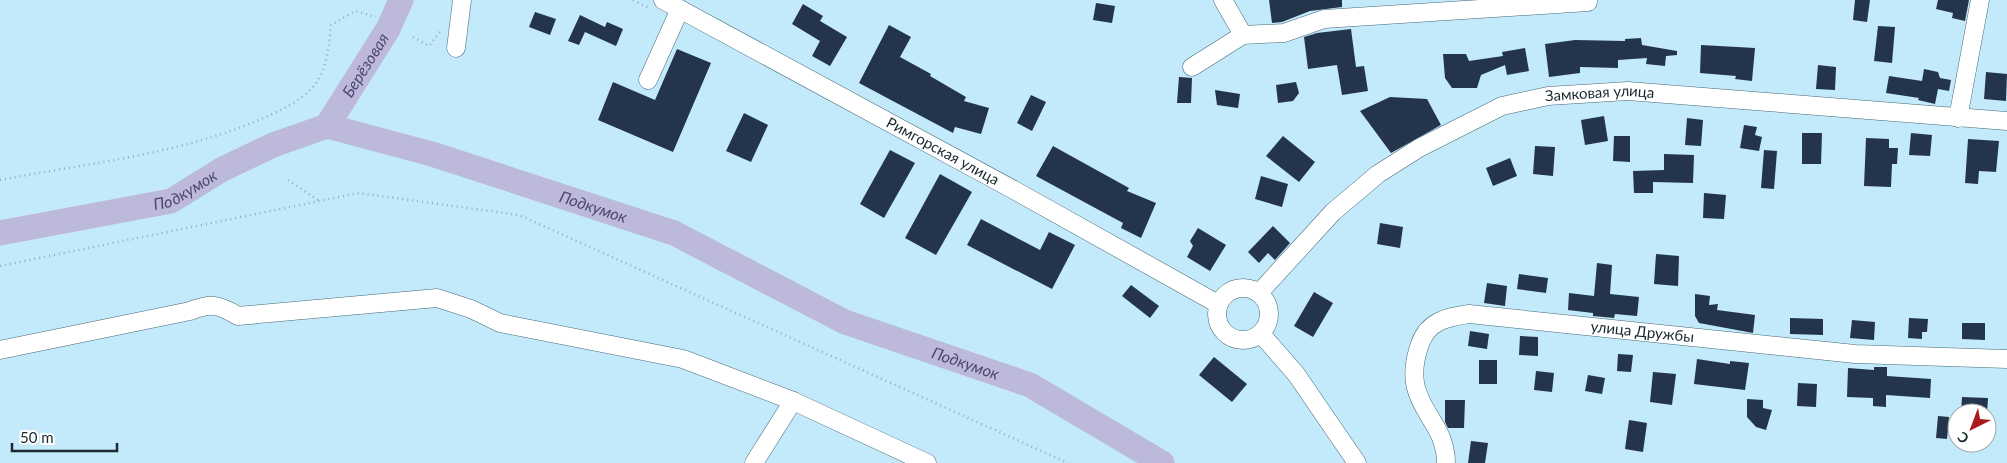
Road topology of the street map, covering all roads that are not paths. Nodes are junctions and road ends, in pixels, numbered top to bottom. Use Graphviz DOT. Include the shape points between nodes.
graph roads {
  1 [pos="462,0"];
  2 [pos="664,0"];
  3 [pos="1222,0"];
  4 [pos="1588,0"];
  5 [pos="1980,0"];
  6 [pos="680,8"];
  7 [pos="1243,35"];
  8 [pos="456,48"];
  9 [pos="1192,67"];
  10 [pos="648,80"];
  11 [pos="1958,118"];
  12 [pos="2007,121"];
  13 [pos="1259,294"];
  14 [pos="1218,304"];
  15 [pos="1261,334"];
  16 [pos="0,350"];
  17 [pos="2007,359"];
  18 [pos="793,401"];
  19 [pos="754,463"];
  20 [pos="927,463"];
  21 [pos="1357,463"];
  22 [pos="1446,463"];
  1 -- 8 [label="street"];
  2 -- 6 [label="street, Римгорская улица"];
  3 -- 7 [label="street"];
  4 -- 7 [label="street" via="1324,19 1284,33"];
  5 -- 11 [label="street"];
  6 -- 10 [label="street"];
  6 -- 14 [label="street, Римгорская улица"];
  7 -- 9 [label="street"];
  11 -- 12 [label="street, Замковая улица"];
  11 -- 13 [label="street, Замковая улица" via="1628,91 1548,96 1502,106 1418,148 1378,174 1333,212"];
  13 -- 14 [label="street" via="1236,289"];
  13 -- 15 [label="street" via="1270,314"];
  14 -- 15 [label="street" via="1218,322 1228,336 1244,341"];
  15 -- 21 [label="street" via="1296,374"];
  16 -- 18 [label="street" via="190,311 208,304 238,316 437,298 500,323 683,359"];
  17 -- 22 [label="street, улица Дружбы" via="1855,354 1469,314 1449,316 1434,323 1422,340 1415,359 1413,380 1419,400 1446,447"];
  18 -- 19 [label="street"];
  18 -- 20 [label="street"];
}
